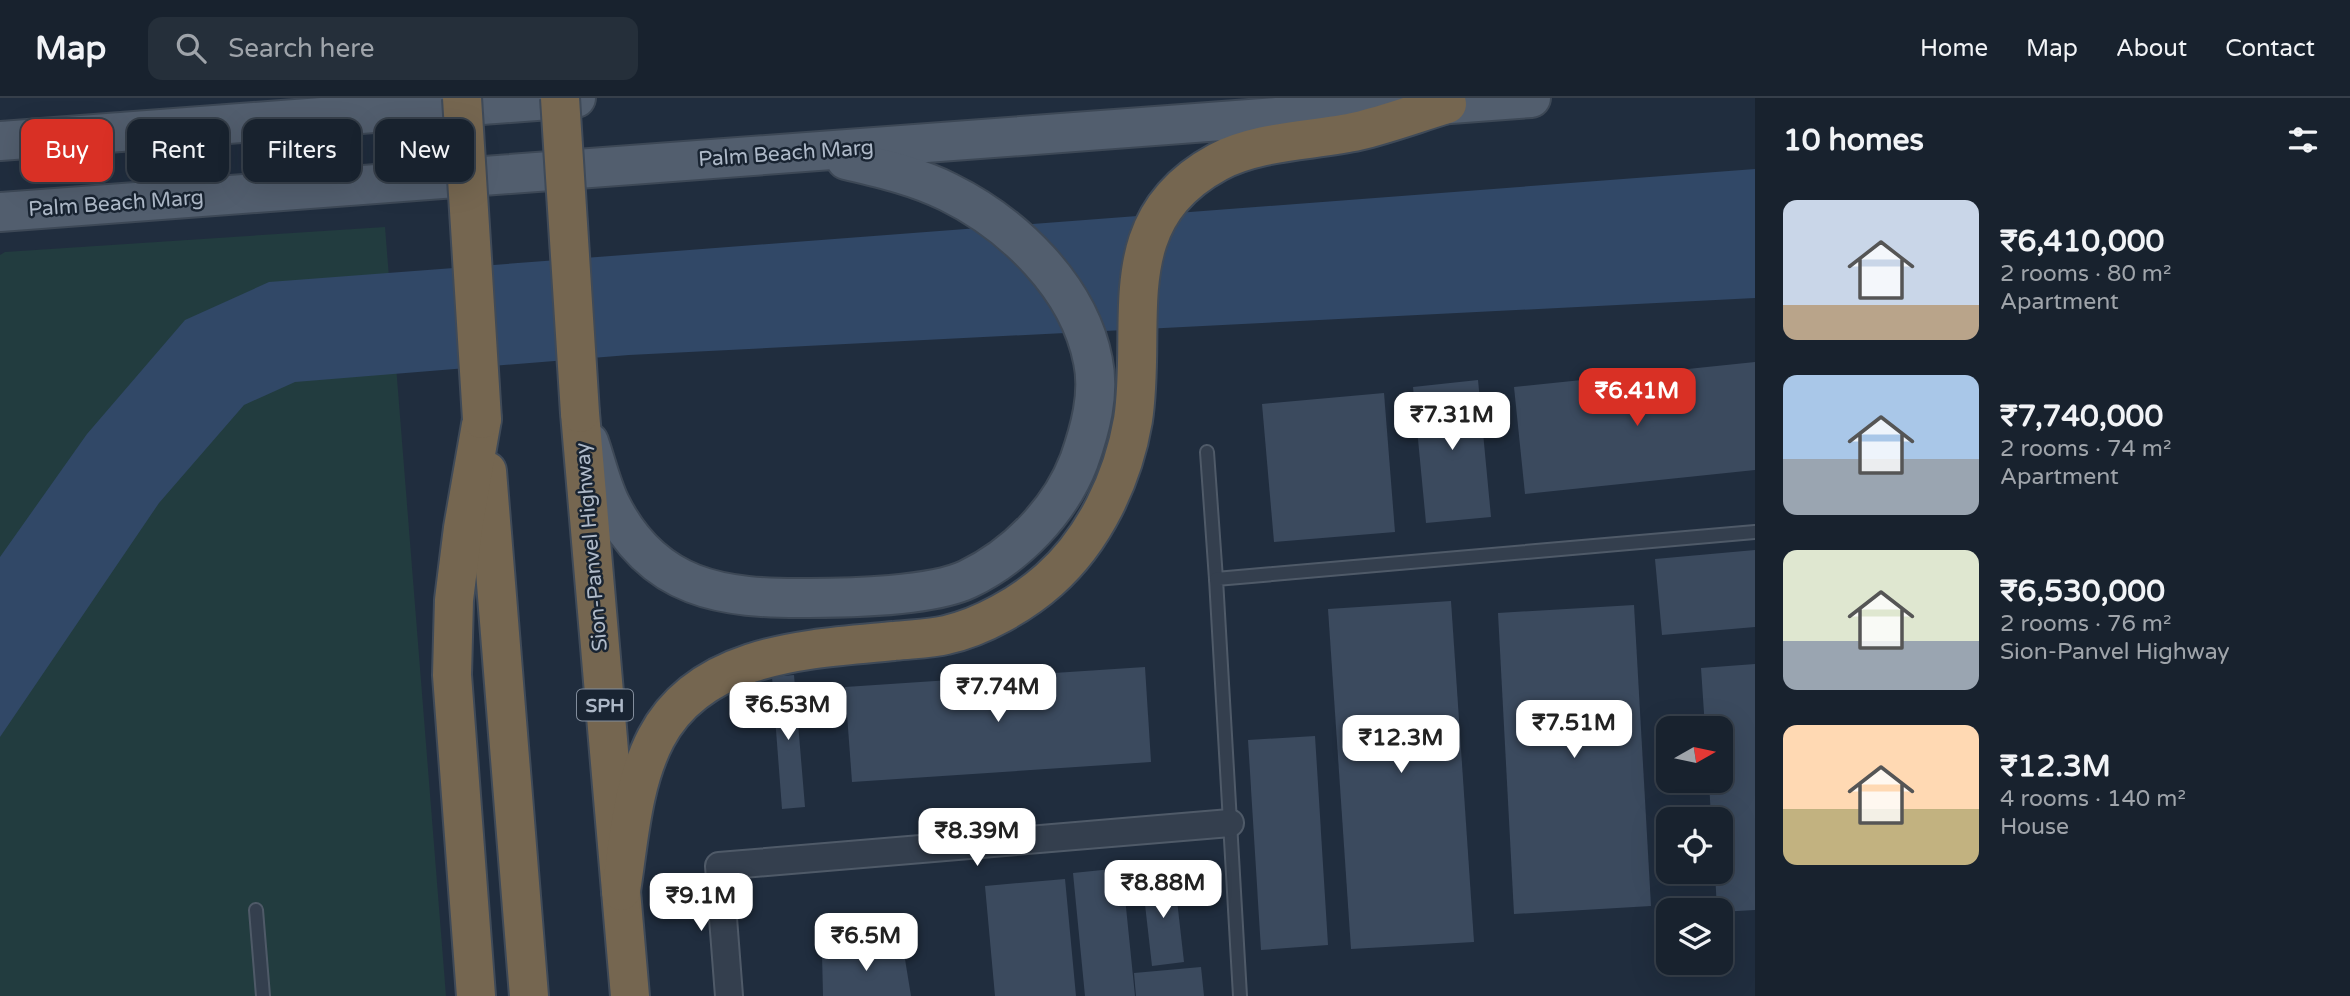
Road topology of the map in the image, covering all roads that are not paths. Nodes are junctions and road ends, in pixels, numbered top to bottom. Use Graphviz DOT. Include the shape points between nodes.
graph roads {
  1 [pos="462,98"];
  2 [pos="560,98"];
  3 [pos="576,98"];
  4 [pos="1531,98"];
  5 [pos="1447,104"];
  6 [pos="0,141"];
  7 [pos="810,152"];
  8 [pos="0,212"];
  9 [pos="580,414"];
  10 [pos="482,419"];
  11 [pos="1207,452"];
  12 [pos="1755,532"];
  13 [pos="1216,579"];
  14 [pos="1230,823"];
  15 [pos="621,891"];
  16 [pos="256,910"];
  17 [pos="263,996"];
  18 [pos="476,996"];
  19 [pos="529,996"];
  20 [pos="630,996"];
  21 [pos="729,996"];
  22 [pos="1240,996"];
  1 -- 10 [label="highway, bridge"];
  2 -- 9 [label="highway, Sion-Panvel Highway / SPH, bridge"];
  3 -- 6 [label="main road"];
  4 -- 5 [label="main road, Palm Beach Marg"];
  5 -- 7 [label="main road, Palm Beach Marg"];
  5 -- 15 [label="highway" via="1358,131 1265,147 1221,161 1182,185 1155,222 1143,255 1133,420 1116,481 1088,537 1049,580 989,622 945,636 830,646 777,656 737,667 704,684 680,705 657,736 639,779"];
  7 -- 8 [label="main road, Palm Beach Marg"];
  7 -- 9 [label="main road" via="891,170 947,191 1008,231 1066,295 1086,330 1094,364 1095,401 1075,472 1055,506 1002,558 966,580 925,591 821,598 727,595 663,568 635,541 610,503"];
  9 -- 15 [label="highway, Sion-Panvel Highway / SPH"];
  10 -- 18 [label="highway" via="455,588 452,675"];
  10 -- 19 [label="highway"];
  11 -- 13 [label="lane"];
  12 -- 13 [label="lane"];
  13 -- 14 [label="lane"];
  14 -- 21 [label="street" via="719,866"];
  14 -- 22 [label="lane"];
  15 -- 20 [label="highway, Sion-Panvel Highway / SPH"];
  16 -- 17 [label="lane"];
}
